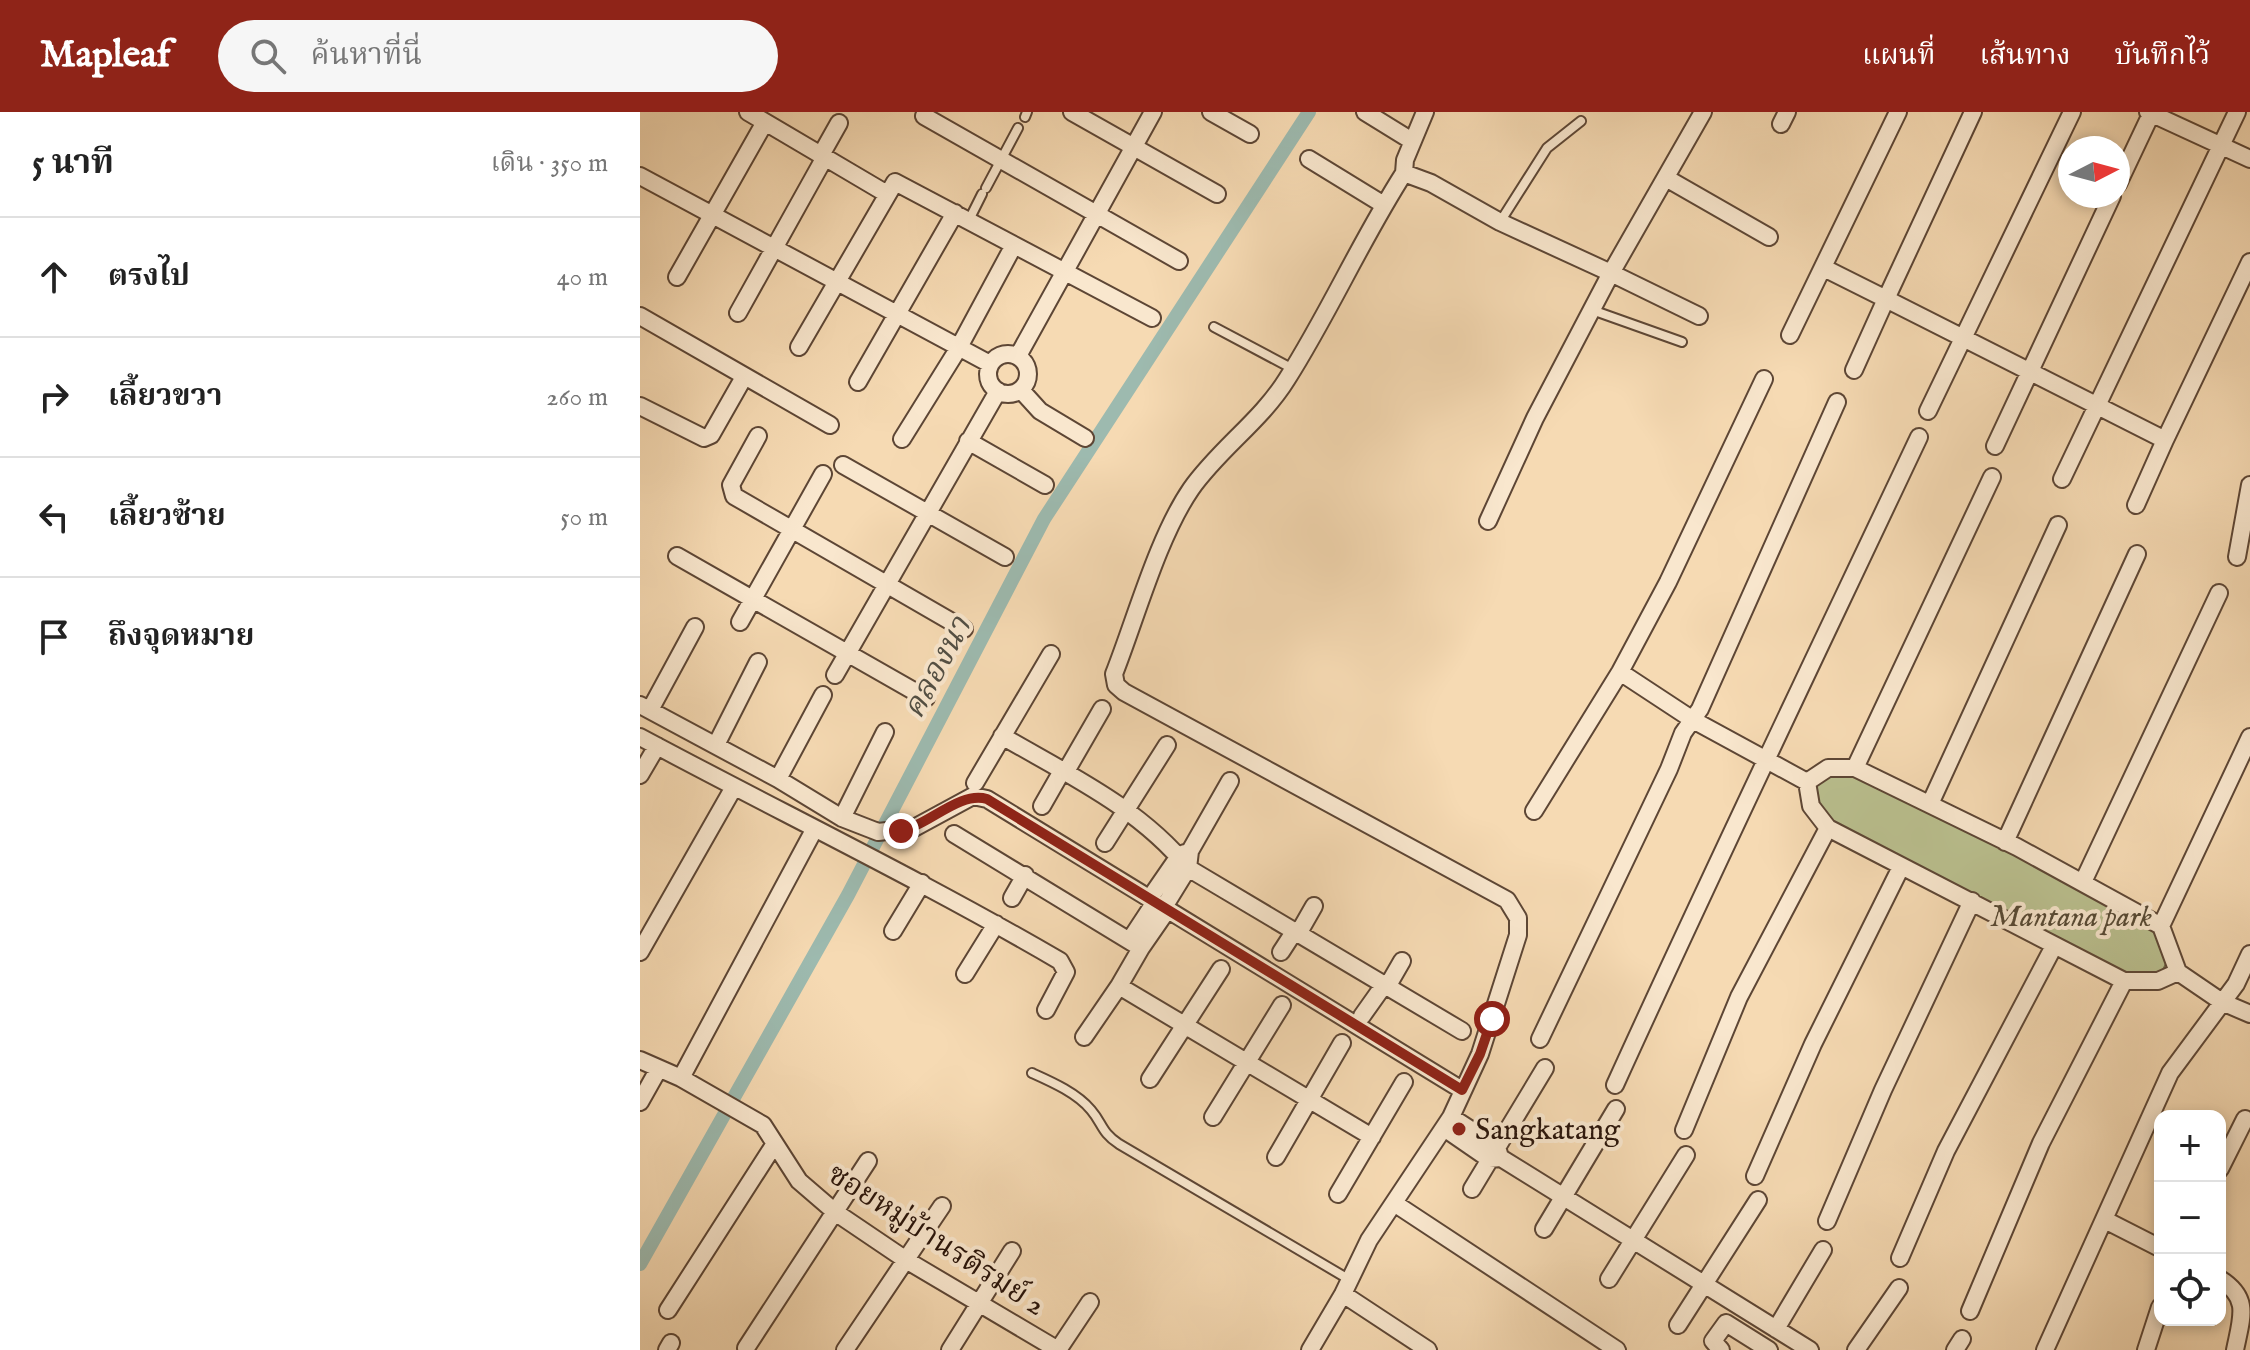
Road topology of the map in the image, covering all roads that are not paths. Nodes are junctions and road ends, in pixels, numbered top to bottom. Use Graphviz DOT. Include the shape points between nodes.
graph roads {
  1 [pos="748,112"];
  2 [pos="1072,112"];
  3 [pos="1153,112"];
  4 [pos="1211,112"];
  5 [pos="1365,112"];
  6 [pos="1425,112"];
  7 [pos="1703,112"];
  8 [pos="1898,112"];
  9 [pos="1973,112"];
  10 [pos="2072,112"];
  11 [pos="2151,112"];
  12 [pos="2237,112"];
  13 [pos="924,116"];
  14 [pos="1581,121"];
  15 [pos="765,122"];
  16 [pos="839,123"];
  17 [pos="1018,128"];
  18 [pos="1250,134"];
  19 [pos="1412,141"];
  20 [pos="2220,146"];
  21 [pos="1133,147"];
  22 [pos="823,156"];
  23 [pos="2130,158"];
  24 [pos="1001,159"];
  25 [pos="1309,159"];
  26 [pos="2250,159"];
  27 [pos="1404,173"];
  28 [pos="640,176"];
  29 [pos="1666,178"];
  30 [pos="887,194"];
  31 [pos="1217,194"];
  32 [pos="1384,205"];
  33 [pos="2106,208"];
  34 [pos="712,212"];
  35 [pos="1096,213"];
  36 [pos="962,216"];
  37 [pos="1500,222"];
  38 [pos="1769,237"];
  39 [pos="775,245"];
  40 [pos="1014,245"];
  41 [pos="1179,261"];
  42 [pos="2250,262"];
  43 [pos="1824,268"];
  44 [pos="1065,271"];
  45 [pos="1611,273"];
  46 [pos="677,277"];
  47 [pos="836,280"];
  48 [pos="1886,299"];
  49 [pos="1592,310"];
  50 [pos="738,313"];
  51 [pos="899,314"];
  52 [pos="640,316"];
  53 [pos="1699,316"];
  54 [pos="1152,318"];
  55 [pos="1214,327"];
  56 [pos="1790,335"];
  57 [pos="1962,337"];
  58 [pos="1682,342"];
  59 [pos="799,347"];
  60 [pos="958,349"];
  61 [pos="1018,356"];
  62 [pos="990,364"];
  63 [pos="1293,369"];
  64 [pos="1854,370"];
  65 [pos="2030,371"];
  66 [pos="744,377"];
  67 [pos="1764,379"];
  68 [pos="858,382"];
  69 [pos="1021,390"];
  70 [pos="998,391"];
  71 [pos="1837,402"];
  72 [pos="2097,405"];
  73 [pos="640,406"];
  74 [pos="1928,411"];
  75 [pos="830,425"];
  76 [pos="758,436"];
  77 [pos="1919,437"];
  78 [pos="1085,438"];
  79 [pos="902,439"];
  80 [pos="2165,440"];
  81 [pos="968,441"];
  82 [pos="1995,446"];
  83 [pos="843,465"];
  84 [pos="823,474"];
  85 [pos="1992,477"];
  86 [pos="2062,479"];
  87 [pos="1045,485"];
  88 [pos="2250,485"];
  89 [pos="2136,505"];
  90 [pos="927,513"];
  91 [pos="1488,521"];
  92 [pos="2058,525"];
  93 [pos="792,531"];
  94 [pos="2137,554"];
  95 [pos="677,556"];
  96 [pos="1005,557"];
  97 [pos="2237,557"];
  98 [pos="887,585"];
  99 [pos="2219,593"];
  100 [pos="753,599"];
  101 [pos="740,622"];
  102 [pos="695,627"];
  103 [pos="964,629"];
  104 [pos="848,653"];
  105 [pos="1051,654"];
  106 [pos="758,662"];
  107 [pos="1620,672"];
  108 [pos="835,675"];
  109 [pos="823,695"];
  110 [pos="926,698"];
  111 [pos="645,708"];
  112 [pos="1102,709"];
  113 [pos="1693,720"];
  114 [pos="885,732"];
  115 [pos="1002,736"];
  116 [pos="640,737"];
  117 [pos="2250,737"];
  118 [pos="716,745"];
  119 [pos="1167,745"];
  120 [pos="657,746"];
  121 [pos="1765,757"];
  122 [pos="1855,768"];
  123 [pos="1064,772"];
  124 [pos="640,775"];
  125 [pos="778,779"];
  126 [pos="1230,781"];
  127 [pos="1807,782"];
  128 [pos="975,783"];
  129 [pos="734,787"];
  130 [pos="1930,804"];
  131 [pos="1042,806"];
  132 [pos="1126,810"];
  133 [pos="1534,811"];
  134 [pos="842,818"];
  135 [pos="1828,828"];
  136 [pos="814,830"];
  137 [pos="954,834"];
  138 [pos="2005,842"];
  139 [pos="1105,843"];
  140 [pos="1186,859"];
  141 [pos="1901,867"];
  142 [pos="1025,875"];
  143 [pos="2083,882"];
  144 [pos="922,883"];
  145 [pos="1012,898"];
  146 [pos="1972,901"];
  147 [pos="1160,904"];
  148 [pos="1314,906"];
  149 [pos="996,924"];
  150 [pos="2161,926"];
  151 [pos="893,931"];
  152 [pos="1296,933"];
  153 [pos="1136,944"];
  154 [pos="2054,946"];
  155 [pos="640,952"];
  156 [pos="1281,952"];
  157 [pos="2250,954"];
  158 [pos="1402,961"];
  159 [pos="1221,969"];
  160 [pos="2178,972"];
  161 [pos="965,974"];
  162 [pos="2124,981"];
  163 [pos="1119,986"];
  164 [pos="1385,986"];
  165 [pos="2222,1002"];
  166 [pos="1282,1005"];
  167 [pos="1046,1010"];
  168 [pos="2250,1014"];
  169 [pos="1362,1016"];
  170 [pos="1185,1023"];
  171 [pos="1462,1031"];
  172 [pos="1084,1037"];
  173 [pos="1540,1039"];
  174 [pos="1342,1043"];
  175 [pos="640,1060"];
  176 [pos="1247,1061"];
  177 [pos="1545,1068"];
  178 [pos="658,1070"];
  179 [pos="1032,1073"];
  180 [pos="1150,1079"];
  181 [pos="687,1081"];
  182 [pos="1404,1082"];
  183 [pos="1615,1085"];
  184 [pos="1462,1090"];
  185 [pos="1311,1100"];
  186 [pos="640,1102"];
  187 [pos="1616,1109"];
  188 [pos="1213,1117"];
  189 [pos="2245,1119"];
  190 [pos="1447,1122"];
  191 [pos="1684,1130"];
  192 [pos="1372,1137"];
  193 [pos="774,1145"];
  194 [pos="1495,1155"];
  195 [pos="1686,1155"];
  196 [pos="1276,1157"];
  197 [pos="2226,1157"];
  198 [pos="868,1161"];
  199 [pos="1755,1176"];
  200 [pos="1472,1189"];
  201 [pos="1338,1194"];
  202 [pos="1564,1197"];
  203 [pos="1758,1200"];
  204 [pos="1394,1203"];
  205 [pos="942,1206"];
  206 [pos="835,1212"];
  207 [pos="2105,1220"];
  208 [pos="1827,1221"];
  209 [pos="1544,1229"];
  210 [pos="1636,1241"];
  211 [pos="2154,1245"];
  212 [pos="1823,1250"];
  213 [pos="1012,1251"];
  214 [pos="1900,1258"];
  215 [pos="906,1260"];
  216 [pos="1609,1279"];
  217 [pos="2226,1282"];
  218 [pos="1705,1284"];
  219 [pos="1347,1287"];
  220 [pos="1899,1288"];
  221 [pos="1090,1302"];
  222 [pos="981,1304"];
  223 [pos="668,1310"];
  224 [pos="1970,1311"];
  225 [pos="1678,1325"];
  226 [pos="2154,1325"];
  227 [pos="1776,1329"];
  228 [pos="1791,1345"];
  229 [pos="746,1348"];
  230 [pos="845,1350"];
  231 [pos="950,1350"];
  232 [pos="1058,1350"];
  233 [pos="1310,1350"];
  234 [pos="1428,1350"];
  235 [pos="1617,1350"];
  236 [pos="1721,1350"];
  237 [pos="1769,1350"];
  238 [pos="1810,1350"];
  239 [pos="1856,1350"];
  240 [pos="2045,1350"];
  241 [pos="2146,1350"];
  242 [pos="2235,1350"];
  1 -- 15 [label="street"];
  2 -- 21 [label="street"];
  3 -- 21 [label="street"];
  4 -- 18 [label="street"];
  5 -- 19 [label="street"];
  6 -- 19 [label="street"];
  7 -- 29 [label="street"];
  8 -- 43 [label="street"];
  9 -- 48 [label="street"];
  10 -- 57 [label="street"];
  11 -- 20 [label="street"];
  11 -- 23 [label="street"];
  12 -- 20 [label="street"];
  13 -- 24 [label="street"];
  14 -- 37 [label="lane" via="1547,148"];
  15 -- 22 [label="street"];
  15 -- 34 [label="street"];
  16 -- 22 [label="street"];
  17 -- 24 [label="lane"];
  19 -- 27 [label="street"];
  20 -- 26 [label="street"];
  20 -- 72 [label="street"];
  21 -- 31 [label="street"];
  21 -- 35 [label="street"];
  22 -- 30 [label="street"];
  22 -- 39 [label="street"];
  24 -- 35 [label="street"];
  24 -- 36 [label="lane" via="984,191"];
  25 -- 32 [label="street"];
  27 -- 32 [label="street"];
  27 -- 37 [label="street"];
  28 -- 34 [label="street"];
  29 -- 38 [label="street"];
  29 -- 45 [label="street"];
  30 -- 36 [label="street" via="899,183"];
  30 -- 47 [label="street"];
  32 -- 63 [label="street"];
  33 -- 65 [label="street"];
  34 -- 39 [label="street"];
  34 -- 46 [label="street"];
  35 -- 41 [label="street"];
  35 -- 44 [label="street"];
  36 -- 40 [label="street"];
  36 -- 51 [label="street"];
  37 -- 45 [label="street"];
  39 -- 47 [label="street"];
  39 -- 50 [label="street"];
  40 -- 44 [label="street"];
  40 -- 60 [label="street"];
  42 -- 80 [label="street"];
  43 -- 48 [label="street"];
  43 -- 56 [label="street"];
  44 -- 54 [label="street"];
  44 -- 61 [label="street"];
  45 -- 49 [label="street"];
  45 -- 53 [label="street"];
  47 -- 51 [label="street"];
  47 -- 59 [label="street"];
  48 -- 57 [label="street"];
  48 -- 64 [label="street"];
  49 -- 58 [label="lane"];
  49 -- 91 [label="street"];
  51 -- 60 [label="street"];
  51 -- 68 [label="street"];
  52 -- 66 [label="street"];
  55 -- 63 [label="lane"];
  57 -- 65 [label="street"];
  57 -- 74 [label="street"];
  60 -- 62 [label="street"];
  60 -- 79 [label="street"];
  61 -- 62 [label="street" via="1003,354"];
  61 -- 69 [label="street" via="1028,368"];
  62 -- 70 [label="street" via="989,379"];
  63 -- 184 [label="street" via="1261,414 1190,491 1114,674 1116,685 1507,900 1518,918 1518,935 1480,1054"];
  65 -- 72 [label="street"];
  65 -- 82 [label="street"];
  66 -- 73 [label="street" via="711,435 704,438"];
  66 -- 75 [label="street"];
  67 -- 107 [label="street"];
  69 -- 70 [label="street"];
  69 -- 78 [label="street" via="1040,411"];
  70 -- 81 [label="street"];
  71 -- 113 [label="street"];
  72 -- 80 [label="street"];
  72 -- 86 [label="street"];
  76 -- 93 [label="street" via="730,491"];
  77 -- 121 [label="street"];
  80 -- 89 [label="street"];
  81 -- 87 [label="street"];
  81 -- 90 [label="street"];
  83 -- 90 [label="street"];
  84 -- 93 [label="street"];
  85 -- 122 [label="street"];
  88 -- 97 [label="street"];
  90 -- 96 [label="street"];
  90 -- 98 [label="street"];
  92 -- 130 [label="street"];
  93 -- 98 [label="street"];
  93 -- 100 [label="street"];
  94 -- 138 [label="street"];
  95 -- 100 [label="street"];
  98 -- 103 [label="street"];
  98 -- 104 [label="street"];
  99 -- 143 [label="street"];
  100 -- 101 [label="street"];
  100 -- 104 [label="street"];
  102 -- 111 [label="street"];
  104 -- 108 [label="street"];
  104 -- 110 [label="street"];
  105 -- 115 [label="street"];
  106 -- 118 [label="street"];
  107 -- 113 [label="street"];
  107 -- 133 [label="street"];
  109 -- 125 [label="street"];
  111 -- 118 [label="street"];
  112 -- 123 [label="street"];
  113 -- 121 [label="street"];
  113 -- 173 [label="street"];
  114 -- 134 [label="street"];
  115 -- 123 [label="street"];
  115 -- 128 [label="street"];
  116 -- 120 [label="street"];
  117 -- 150 [label="street"];
  118 -- 125 [label="street"];
  119 -- 132 [label="street"];
  120 -- 124 [label="street"];
  120 -- 129 [label="street"];
  121 -- 127 [label="street"];
  121 -- 183 [label="street"];
  122 -- 127 [label="street" via="1828,768"];
  122 -- 130 [label="street"];
  123 -- 131 [label="street"];
  123 -- 132 [label="street"];
  125 -- 134 [label="street"];
  126 -- 140 [label="street"];
  127 -- 135 [label="street" via="1811,806"];
  129 -- 136 [label="street"];
  129 -- 155 [label="street"];
  130 -- 138 [label="street"];
  132 -- 139 [label="street"];
  132 -- 140 [label="street"];
  134 -- 147 [label="street" via="878,832 901,831 978,797"];
  135 -- 141 [label="street"];
  135 -- 191 [label="street" via="1739,997"];
  136 -- 144 [label="street"];
  136 -- 181 [label="street"];
  137 -- 142 [label="street"];
  138 -- 143 [label="street"];
  140 -- 147 [label="street"];
  140 -- 152 [label="street"];
  141 -- 146 [label="street"];
  141 -- 199 [label="street"];
  142 -- 145 [label="street"];
  142 -- 153 [label="street"];
  143 -- 150 [label="street"];
  144 -- 149 [label="street"];
  144 -- 151 [label="street"];
  146 -- 154 [label="street"];
  146 -- 208 [label="street"];
  147 -- 153 [label="street"];
  147 -- 184 [label="street"];
  148 -- 152 [label="street"];
  149 -- 161 [label="street"];
  149 -- 167 [label="street" via="1065,966"];
  150 -- 160 [label="street"];
  152 -- 156 [label="street"];
  152 -- 164 [label="street"];
  153 -- 163 [label="street"];
  154 -- 162 [label="street"];
  154 -- 214 [label="street" via="1946,1151"];
  157 -- 165 [label="street"];
  158 -- 164 [label="street"];
  159 -- 170 [label="street"];
  160 -- 162 [label="street" via="2158,981"];
  160 -- 165 [label="street"];
  162 -- 224 [label="street" via="2041,1143"];
  163 -- 170 [label="street"];
  163 -- 172 [label="street"];
  164 -- 169 [label="street"];
  164 -- 171 [label="street"];
  165 -- 168 [label="street"];
  165 -- 207 [label="street" via="2170,1073"];
  166 -- 176 [label="street"];
  170 -- 176 [label="street"];
  170 -- 180 [label="street"];
  174 -- 185 [label="street"];
  175 -- 178 [label="street, ซอยหมู่บ้านรติรมย์ 2"];
  176 -- 185 [label="street"];
  176 -- 188 [label="street"];
  177 -- 194 [label="street"];
  178 -- 181 [label="street, ซอยหมู่บ้านรติรมย์ 2"];
  178 -- 186 [label="street"];
  179 -- 219 [label="lane" via="1090,1108 1103,1133 1119,1144"];
  181 -- 193 [label="street, ซอยหมู่บ้านรติรมย์ 2" via="763,1125"];
  182 -- 192 [label="street"];
  184 -- 190 [label="street"];
  185 -- 192 [label="street"];
  185 -- 196 [label="street"];
  187 -- 202 [label="street"];
  189 -- 197 [label="street"];
  190 -- 194 [label="street"];
  190 -- 204 [label="street"];
  192 -- 201 [label="street"];
  193 -- 206 [label="street, ซอยหมู่บ้านรติรมย์ 2" via="799,1181"];
  193 -- 223 [label="street"];
  194 -- 200 [label="street"];
  194 -- 202 [label="street"];
  195 -- 210 [label="street"];
  198 -- 206 [label="street"];
  202 -- 209 [label="street"];
  202 -- 210 [label="street"];
  203 -- 218 [label="street"];
  204 -- 219 [label="street"];
  204 -- 235 [label="street"];
  205 -- 215 [label="street"];
  206 -- 215 [label="street, ซอยหมู่บ้านรติรมย์ 2"];
  206 -- 229 [label="street"];
  207 -- 211 [label="street"];
  207 -- 240 [label="street"];
  210 -- 216 [label="street"];
  210 -- 218 [label="street"];
  212 -- 227 [label="street"];
  213 -- 222 [label="street"];
  215 -- 222 [label="street, ซอยหมู่บ้านรติรมย์ 2"];
  215 -- 230 [label="street"];
  217 -- 242 [label="street" via="2244,1298"];
  218 -- 225 [label="street"];
  218 -- 227 [label="street"];
  219 -- 233 [label="street"];
  219 -- 234 [label="street"];
  220 -- 239 [label="street"];
  221 -- 232 [label="street"];
  222 -- 231 [label="street"];
  222 -- 232 [label="street, ซอยหมู่บ้านรติรมย์ 2"];
  226 -- 241 [label="street"];
  227 -- 228 [label="street"];
  228 -- 238 [label="street"];
  236 -- 237 [label="street" via="1713,1341 1726,1323"];
}
